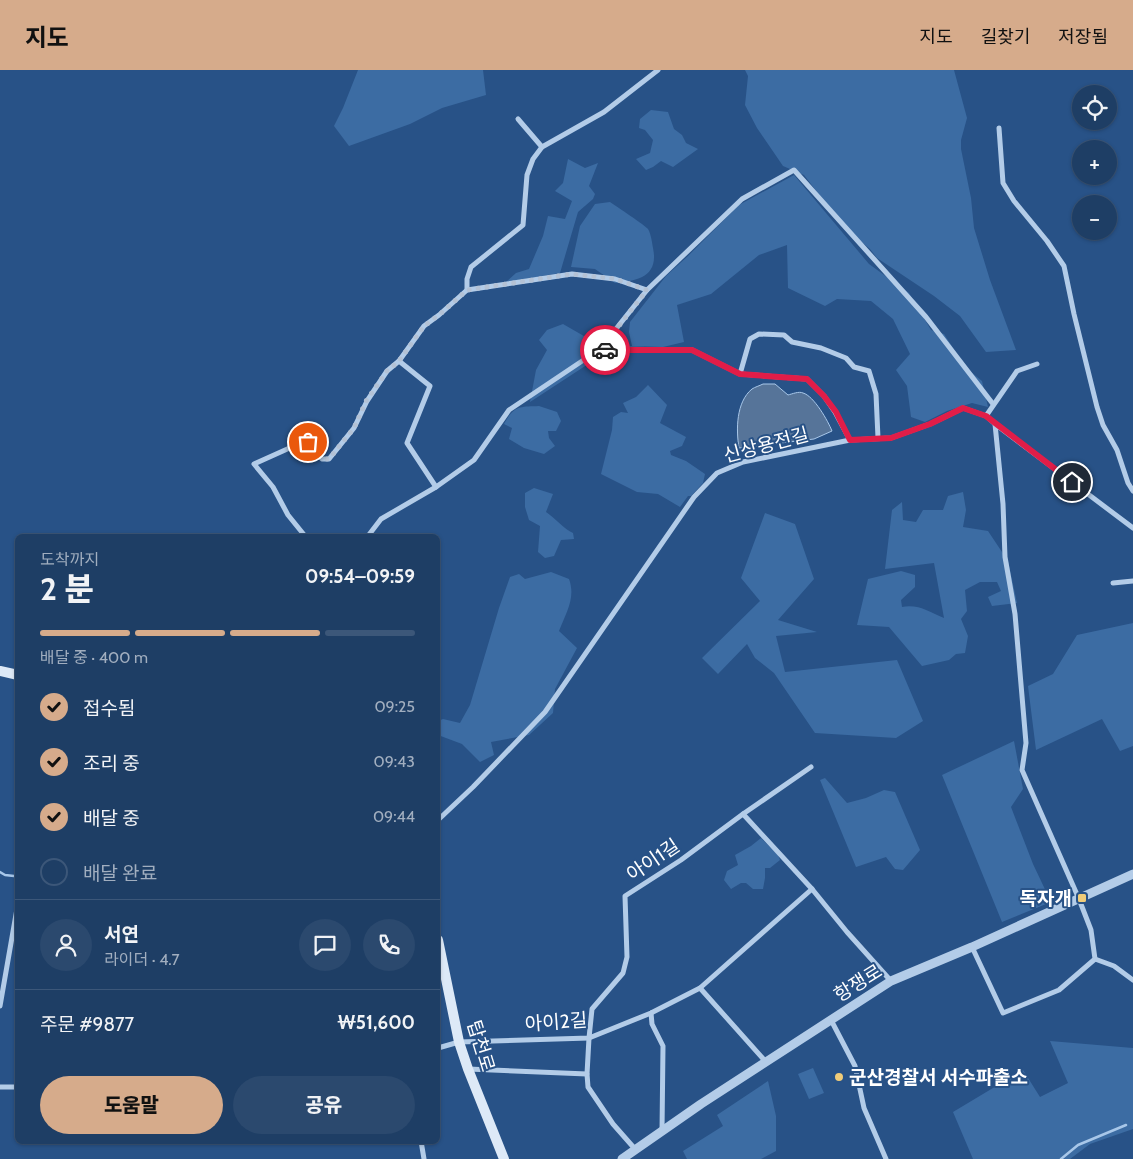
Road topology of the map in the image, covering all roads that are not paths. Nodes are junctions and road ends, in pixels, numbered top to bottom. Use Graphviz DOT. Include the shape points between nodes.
graph roads {
  1 [pos="658,70"];
  2 [pos="518,119"];
  3 [pos="999,128"];
  4 [pos="542,147"];
  5 [pos="467,290"];
  6 [pos="647,290"];
  7 [pos="600,350"];
  8 [pos="399,361"];
  9 [pos="1037,364"];
  10 [pos="740,374"];
  11 [pos="993,404"];
  12 [pos="986,416"];
  13 [pos="995,424"];
  14 [pos="878,438"];
  15 [pos="850,440"];
  16 [pos="436,488"];
  17 [pos="1133,491"];
  18 [pos="1133,528"];
  19 [pos="303,534"];
  20 [pos="370,534"];
  21 [pos="1133,581"];
  22 [pos="1113,583"];
  23 [pos="0,671"];
  24 [pos="15,674"];
  25 [pos="811,768"];
  26 [pos="743,814"];
  27 [pos="440,818"];
  28 [pos="1133,874"];
  29 [pos="812,889"];
  30 [pos="1079,899"];
  31 [pos="15,920"];
  32 [pos="972,947"];
  33 [pos="440,950"];
  34 [pos="1095,959"];
  35 [pos="1133,980"];
  36 [pos="891,981"];
  37 [pos="700,988"];
  38 [pos="0,1006"];
  39 [pos="651,1013"];
  40 [pos="831,1020"];
  41 [pos="588,1038"];
  42 [pos="459,1042"];
  43 [pos="440,1047"];
  44 [pos="766,1062"];
  45 [pos="468,1069"];
  46 [pos="587,1074"];
  47 [pos="0,1087"];
  48 [pos="15,1087"];
  49 [pos="662,1131"];
  50 [pos="422,1144"];
  51 [pos="635,1149"];
  52 [pos="424,1159"];
  53 [pos="504,1159"];
  54 [pos="622,1159"];
  55 [pos="886,1159"];
  1 -- 4 [label="street" via="604,112"];
  2 -- 4 [label="street"];
  3 -- 17 [label="street" via="1003,183 1064,266 1097,407"];
  4 -- 5 [label="street" via="527,175 523,224 472,267"];
  5 -- 6 [label="street" via="572,274 615,279"];
  5 -- 8 [label="street" via="424,326"];
  6 -- 7 [label="street"];
  6 -- 11 [label="street" via="742,199 794,170 926,317"];
  7 -- 10 [label="street" via="692,350"];
  7 -- 16 [label="street" via="509,410 474,460"];
  8 -- 16 [label="street" via="430,386 407,443"];
  8 -- 19 [label="street" via="387,371 366,401 354,428 329,459 322,459 308,442 254,464"];
  9 -- 11 [label="street" via="1017,371"];
  10 -- 14 [label="street" via="750,339 759,334 784,335 792,342 846,358 854,367 869,371 876,394"];
  10 -- 15 [label="street" via="807,379 836,412"];
  11 -- 12 [label="street"];
  12 -- 13 [label="street, 신상용전길"];
  12 -- 14 [label="street, 신상용전길" via="963,408 891,438"];
  13 -- 18 [label="street, 신상용전길"];
  13 -- 30 [label="street" via="1005,557 1015,614 1026,742 1022,770"];
  14 -- 15 [label="street, 신상용전길"];
  15 -- 27 [label="street, 신상용전길" via="743,462 717,473 694,497 545,712"];
  16 -- 20 [label="street" via="381,519"];
  21 -- 22 [label="street"];
  23 -- 24 [label="main road"];
  25 -- 26 [label="street"];
  26 -- 29 [label="street"];
  26 -- 41 [label="street, 아이1길" via="625,896 627,957 623,973 592,1009"];
  28 -- 30 [label="street, 항쟁로"];
  29 -- 36 [label="street"];
  29 -- 37 [label="street, 아이2길"];
  30 -- 32 [label="street, 항쟁로"];
  30 -- 34 [label="street" via="1091,930"];
  31 -- 38 [label="street"];
  32 -- 34 [label="street" via="1003,1013 1058,990"];
  32 -- 36 [label="street, 항쟁로"];
  33 -- 42 [label="main road, 탑천로"];
  34 -- 35 [label="street" via="1114,966"];
  36 -- 40 [label="street, 항쟁로"];
  37 -- 39 [label="street, 아이2길"];
  37 -- 44 [label="street"];
  39 -- 41 [label="street, 아이2길"];
  39 -- 49 [label="street" via="652,1024 663,1046"];
  40 -- 44 [label="street, 항쟁로"];
  40 -- 55 [label="street" via="855,1066 864,1108"];
  41 -- 42 [label="street, 아이2길"];
  41 -- 46 [label="street, 아이1길"];
  42 -- 43 [label="street, 아이2길"];
  42 -- 45 [label="main road, 탑천로"];
  44 -- 49 [label="street, 항쟁로"];
  45 -- 46 [label="street"];
  45 -- 53 [label="main road, 탑천로"];
  46 -- 51 [label="street, 아이1길" via="588,1087"];
  47 -- 48 [label="street"];
  49 -- 51 [label="street, 항쟁로"];
  50 -- 52 [label="street"];
  51 -- 54 [label="street, 항쟁로"];
}
